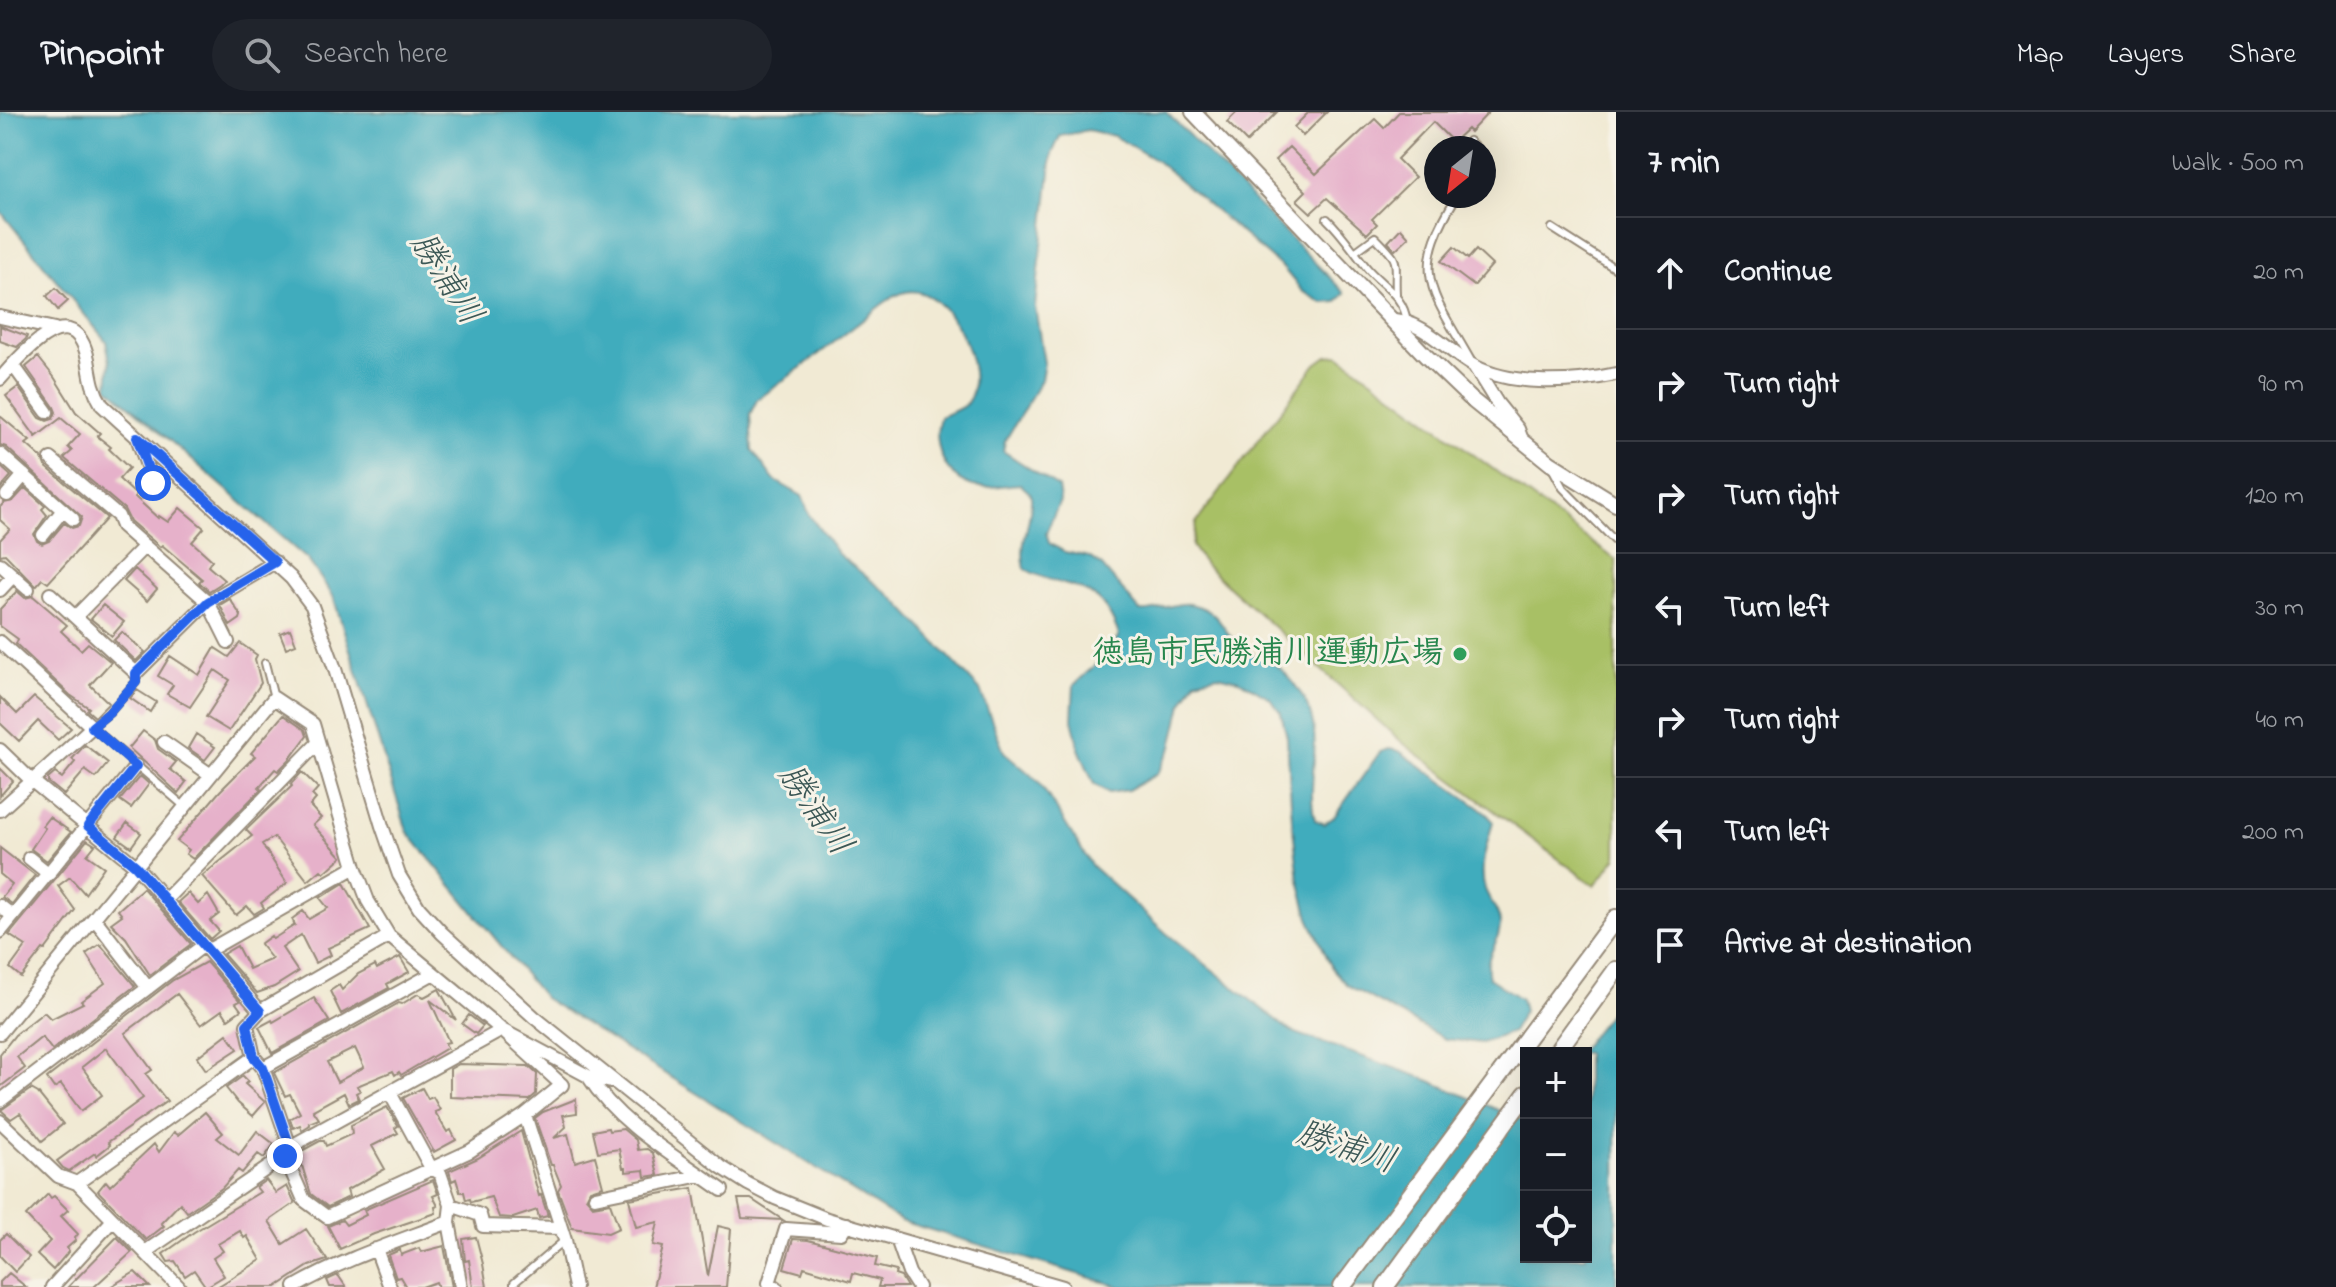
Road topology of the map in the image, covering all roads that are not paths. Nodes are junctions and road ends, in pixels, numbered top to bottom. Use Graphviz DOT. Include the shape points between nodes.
graph roads {
  1 [pos="1193,112"];
  2 [pos="1450,208"];
  3 [pos="1327,219"];
  4 [pos="1552,228"];
  5 [pos="1356,251"];
  6 [pos="1616,269"];
  7 [pos="1396,294"];
  8 [pos="0,317"];
  9 [pos="1400,321"];
  10 [pos="55,329"];
  11 [pos="13,365"];
  12 [pos="1474,366"];
  13 [pos="1616,374"];
  14 [pos="0,379"];
  15 [pos="47,412"];
  16 [pos="137,437"];
  17 [pos="1522,440"];
  18 [pos="0,454"];
  19 [pos="51,459"];
  20 [pos="1550,463"];
  21 [pos="24,475"];
  22 [pos="144,492"];
  23 [pos="7,495"];
  24 [pos="1616,504"];
  25 [pos="43,535"];
  26 [pos="1616,542"];
  27 [pos="145,546"];
  28 [pos="275,562"];
  29 [pos="0,564"];
  30 [pos="13,576"];
  31 [pos="28,589"];
  32 [pos="0,590"];
  33 [pos="50,594"];
  34 [pos="208,602"];
  35 [pos="75,617"];
  36 [pos="0,642"];
  37 [pos="228,642"];
  38 [pos="265,663"];
  39 [pos="136,673"];
  40 [pos="274,698"];
  41 [pos="92,727"];
  42 [pos="164,742"];
  43 [pos="318,743"];
  44 [pos="0,750"];
  45 [pos="136,766"];
  46 [pos="211,775"];
  47 [pos="31,780"];
  48 [pos="185,807"];
  49 [pos="0,810"];
  50 [pos="88,826"];
  51 [pos="29,858"];
  52 [pos="136,866"];
  53 [pos="355,867"];
  54 [pos="49,874"];
  55 [pos="166,899"];
  56 [pos="0,906"];
  57 [pos="13,916"];
  58 [pos="94,918"];
  59 [pos="1616,918"];
  60 [pos="0,932"];
  61 [pos="389,936"];
  62 [pos="207,948"];
  63 [pos="1616,970"];
  64 [pos="432,974"];
  65 [pos="148,988"];
  66 [pos="260,1011"];
  67 [pos="502,1030"];
  68 [pos="0,1033"];
  69 [pos="1560,1047"];
  70 [pos="254,1057"];
  71 [pos="263,1068"];
  72 [pos="588,1076"];
  73 [pos="618,1084"];
  74 [pos="390,1093"];
  75 [pos="0,1101"];
  76 [pos="1520,1102"];
  77 [pos="525,1115"];
  78 [pos="0,1121"];
  79 [pos="285,1153"];
  80 [pos="431,1168"];
  81 [pos="701,1175"];
  82 [pos="77,1183"];
  83 [pos="722,1190"];
  84 [pos="595,1197"];
  85 [pos="451,1205"];
  86 [pos="112,1221"];
  87 [pos="449,1222"];
  88 [pos="847,1224"];
  89 [pos="563,1234"];
  90 [pos="897,1239"];
  91 [pos="376,1249"];
  92 [pos="145,1252"];
  93 [pos="317,1274"];
  94 [pos="771,1286"];
  95 [pos="52,1287"];
  96 [pos="179,1287"];
  97 [pos="295,1287"];
  98 [pos="323,1287"];
  99 [pos="390,1287"];
  100 [pos="461,1287"];
  101 [pos="514,1287"];
  102 [pos="575,1287"];
  103 [pos="918,1287"];
  104 [pos="1063,1287"];
  105 [pos="1342,1287"];
  106 [pos="1385,1287"];
  1 -- 9 [label="street"];
  2 -- 12 [label="lane" via="1432,248 1430,279"];
  3 -- 5 [label="lane"];
  4 -- 6 [label="lane"];
  5 -- 7 [label="lane"];
  5 -- 7 [label="lane" via="1375,237 1392,254 1397,263"];
  7 -- 9 [label="lane" via="1406,310"];
  8 -- 10 [label="street"];
  9 -- 12 [label="street"];
  9 -- 17 [label="street" via="1449,378"];
  10 -- 11 [label="street"];
  10 -- 16 [label="street" via="75,334 88,359 93,391"];
  11 -- 14 [label="street"];
  11 -- 15 [label="street"];
  12 -- 13 [label="street" via="1494,375 1562,381"];
  12 -- 17 [label="street"];
  16 -- 22 [label="street" via="153,483"];
  16 -- 28 [label="street"];
  17 -- 20 [label="street"];
  18 -- 21 [label="street"];
  19 -- 27 [label="street"];
  20 -- 24 [label="street"];
  20 -- 26 [label="lane" via="1563,488"];
  21 -- 23 [label="street"];
  21 -- 25 [label="street" via="68,514"];
  27 -- 34 [label="street"];
  27 -- 35 [label="street"];
  28 -- 34 [label="street"];
  28 -- 73 [label="street" via="312,606 399,875 419,908 534,1017"];
  29 -- 30 [label="street"];
  30 -- 31 [label="street"];
  30 -- 32 [label="street"];
  33 -- 35 [label="street"];
  34 -- 37 [label="street"];
  34 -- 39 [label="street"];
  35 -- 39 [label="street"];
  36 -- 41 [label="street"];
  38 -- 40 [label="lane"];
  39 -- 41 [label="lane" via="136,682"];
  40 -- 43 [label="street" via="313,724"];
  40 -- 46 [label="street"];
  41 -- 45 [label="lane"];
  41 -- 47 [label="street"];
  42 -- 46 [label="street"];
  43 -- 53 [label="street"];
  43 -- 55 [label="street"];
  44 -- 47 [label="street"];
  45 -- 48 [label="lane"];
  45 -- 50 [label="street"];
  46 -- 48 [label="street"];
  47 -- 49 [label="street"];
  47 -- 50 [label="street"];
  48 -- 52 [label="street"];
  50 -- 52 [label="street"];
  50 -- 54 [label="street"];
  51 -- 54 [label="street"];
  52 -- 55 [label="street"];
  52 -- 58 [label="street"];
  53 -- 61 [label="street"];
  53 -- 62 [label="street"];
  54 -- 57 [label="street"];
  55 -- 62 [label="street"];
  56 -- 57 [label="street"];
  57 -- 60 [label="street"];
  58 -- 65 [label="street"];
  58 -- 68 [label="street"];
  59 -- 105 [label="main road"];
  61 -- 64 [label="street"];
  61 -- 66 [label="street"];
  62 -- 65 [label="street"];
  62 -- 66 [label="street"];
  63 -- 69 [label="main road"];
  64 -- 67 [label="street"];
  64 -- 71 [label="street"];
  65 -- 75 [label="street"];
  66 -- 70 [label="street" via="247,1025"];
  67 -- 72 [label="street"];
  67 -- 74 [label="street"];
  67 -- 77 [label="street" via="562,1085"];
  70 -- 71 [label="street"];
  70 -- 82 [label="street"];
  71 -- 79 [label="street" via="287,1138"];
  72 -- 73 [label="street"];
  72 -- 81 [label="street" via="626,1120"];
  73 -- 88 [label="street" via="748,1184"];
  74 -- 79 [label="street"];
  74 -- 80 [label="street"];
  76 -- 106 [label="main road"];
  77 -- 80 [label="street" via="470,1151"];
  77 -- 89 [label="street"];
  78 -- 82 [label="street" via="58,1176"];
  79 -- 80 [label="street" via="304,1200 327,1217"];
  79 -- 92 [label="street"];
  80 -- 85 [label="street" via="440,1173"];
  81 -- 83 [label="street"];
  81 -- 84 [label="street"];
  82 -- 86 [label="street"];
  85 -- 87 [label="street"];
  85 -- 89 [label="street" via="480,1215 483,1226"];
  86 -- 92 [label="street"];
  86 -- 95 [label="street"];
  87 -- 91 [label="street"];
  87 -- 100 [label="street"];
  88 -- 90 [label="street"];
  88 -- 94 [label="street" via="841,1233 786,1229"];
  89 -- 101 [label="lane"];
  89 -- 102 [label="street"];
  90 -- 103 [label="street"];
  90 -- 104 [label="street"];
  91 -- 93 [label="street"];
  91 -- 99 [label="street"];
  92 -- 96 [label="street"];
  93 -- 97 [label="street"];
  93 -- 98 [label="street"];
}
